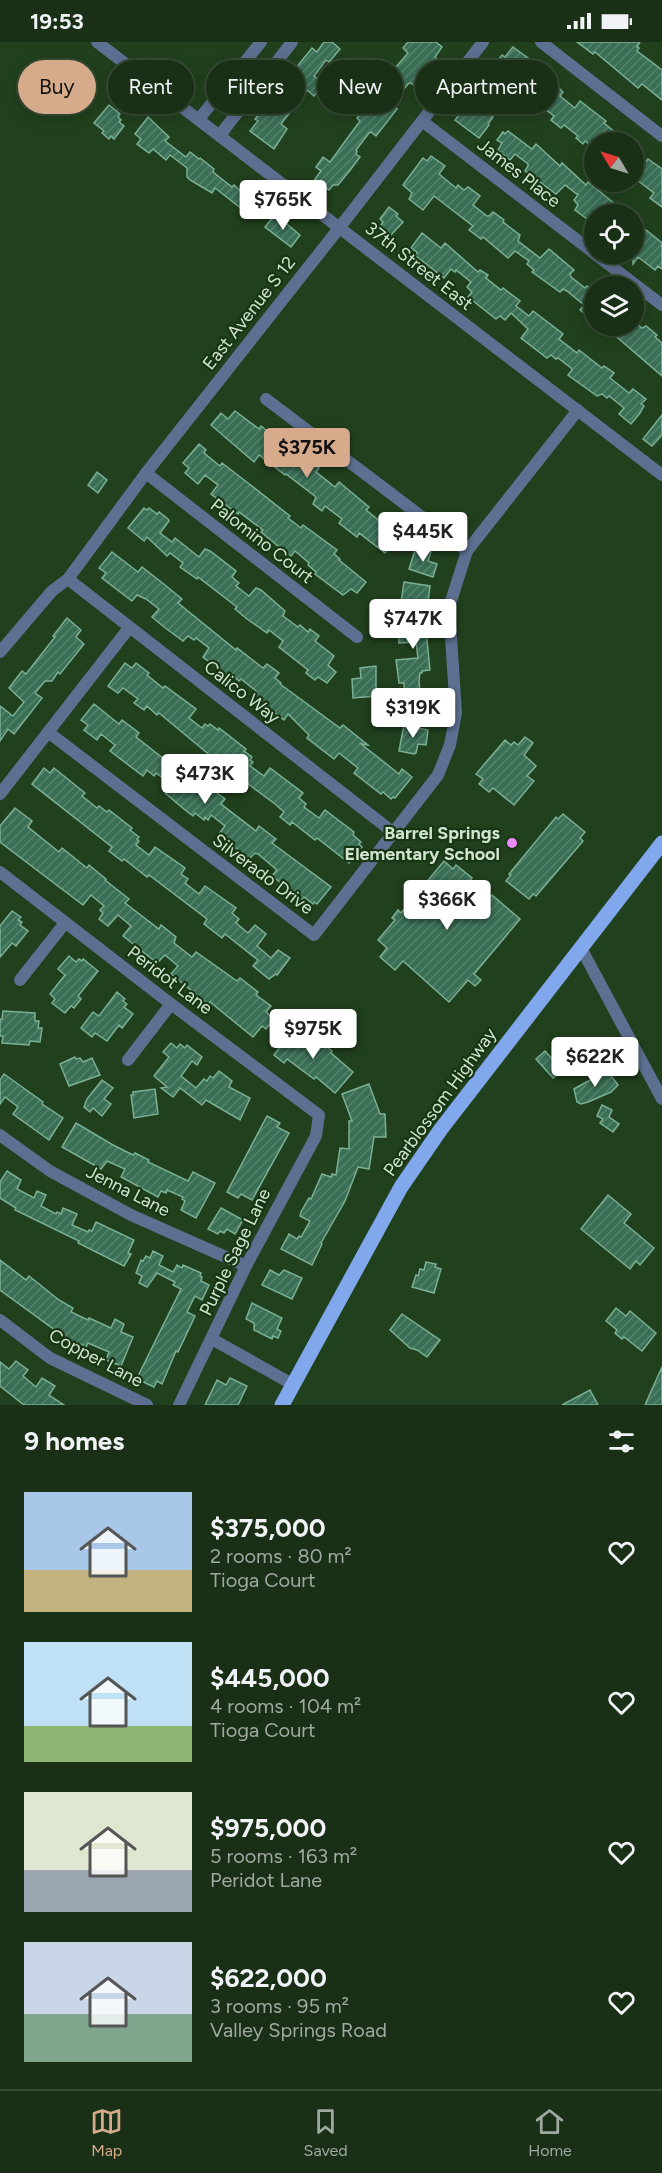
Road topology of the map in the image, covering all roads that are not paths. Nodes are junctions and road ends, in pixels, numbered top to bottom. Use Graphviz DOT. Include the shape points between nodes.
graph roads {
  1 [pos="97,42"];
  2 [pos="261,42"];
  3 [pos="292,42"];
  4 [pos="483,42"];
  5 [pos="541,42"];
  6 [pos="199,119"];
  7 [pos="422,121"];
  8 [pos="220,135"];
  9 [pos="662,136"];
  10 [pos="340,227"];
  11 [pos="584,245"];
  12 [pos="608,264"];
  13 [pos="662,305"];
  14 [pos="266,399"];
  15 [pos="578,410"];
  16 [pos="146,473"];
  17 [pos="662,475"];
  18 [pos="467,551"];
  19 [pos="68,579"];
  20 [pos="129,628"];
  21 [pos="357,637"];
  22 [pos="0,652"];
  23 [pos="48,732"];
  24 [pos="0,794"];
  25 [pos="394,832"];
  26 [pos="662,843"];
  27 [pos="0,872"];
  28 [pos="65,923"];
  29 [pos="581,948"];
  30 [pos="20,980"];
  31 [pos="171,1004"];
  32 [pos="128,1060"];
  33 [pos="662,1099"];
  34 [pos="319,1115"];
  35 [pos="0,1135"];
  36 [pos="246,1266"];
  37 [pos="0,1320"];
  38 [pos="212,1339"];
  39 [pos="292,1384"];
  40 [pos="147,1405"];
  41 [pos="179,1405"];
  42 [pos="282,1405"];
  1 -- 6 [label="street, 37th Street East"];
  2 -- 6 [label="street"];
  3 -- 8 [label="street"];
  4 -- 7 [label="street, East Avenue S 12"];
  5 -- 9 [label="street"];
  6 -- 8 [label="street, 37th Street East"];
  7 -- 10 [label="street, East Avenue S 12"];
  7 -- 11 [label="street, James Place"];
  8 -- 10 [label="street, 37th Street East"];
  10 -- 15 [label="street, 37th Street East"];
  10 -- 16 [label="street, East Avenue S 12"];
  12 -- 13 [label="street, James Place"];
  14 -- 18 [label="street"];
  15 -- 17 [label="street, 37th Street East"];
  15 -- 18 [label="street"];
  16 -- 19 [label="street, East Avenue S 12"];
  16 -- 21 [label="street, Palomino Court"];
  18 -- 25 [label="street" via="449,607 456,713 450,746 438,775"];
  19 -- 20 [label="street, Calico Way"];
  19 -- 22 [label="street, East Avenue S 12" via="52,591"];
  20 -- 23 [label="street"];
  20 -- 25 [label="street, Calico Way"];
  23 -- 24 [label="street"];
  23 -- 25 [label="street, Silverado Drive" via="314,935"];
  26 -- 29 [label="main road, Pearblossom Highway"];
  27 -- 28 [label="street, Peridot Lane"];
  28 -- 30 [label="street"];
  28 -- 31 [label="street, Peridot Lane"];
  29 -- 33 [label="street"];
  29 -- 39 [label="main road, Pearblossom Highway" via="401,1186"];
  31 -- 32 [label="street"];
  31 -- 34 [label="street, Peridot Lane"];
  34 -- 36 [label="street, Purple Sage Lane" via="316,1136"];
  35 -- 36 [label="street, Jenna Lane" via="50,1171 131,1215"];
  36 -- 38 [label="street, Purple Sage Lane"];
  37 -- 40 [label="street, Copper Lane" via="50,1358"];
  38 -- 39 [label="street"];
  38 -- 41 [label="street, Purple Sage Lane"];
  39 -- 42 [label="main road, Pearblossom Highway"];
}
